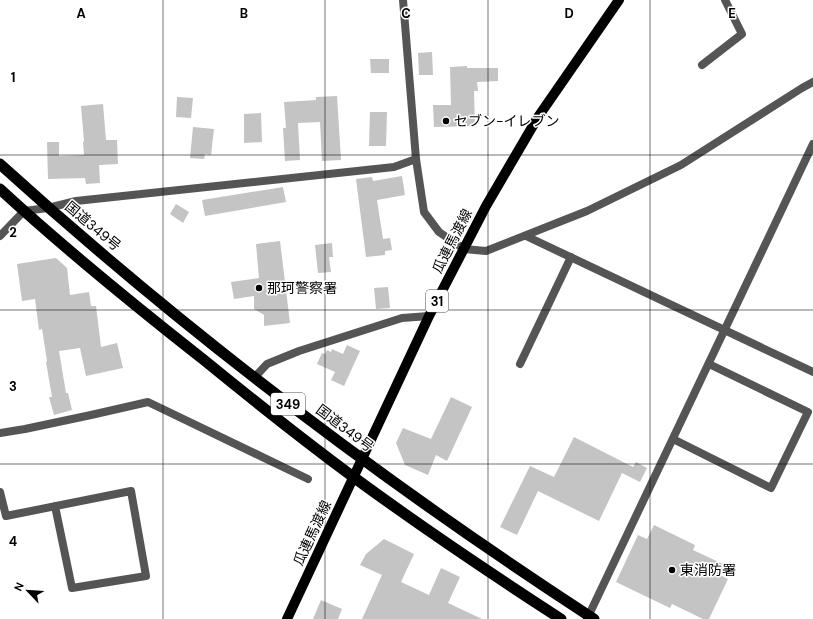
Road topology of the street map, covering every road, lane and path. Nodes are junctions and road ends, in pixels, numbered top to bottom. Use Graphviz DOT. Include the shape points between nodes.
graph roads {
  1 [pos="403,0"];
  2 [pos="620,0"];
  3 [pos="725,0"];
  4 [pos="702,65"];
  5 [pos="813,82"];
  6 [pos="813,144"];
  7 [pos="416,159"];
  8 [pos="0,164"];
  9 [pos="0,189"];
  10 [pos="48,208"];
  11 [pos="24,211"];
  12 [pos="0,236"];
  13 [pos="526,236"];
  14 [pos="464,249"];
  15 [pos="571,257"];
  16 [pos="429,316"];
  17 [pos="724,330"];
  18 [pos="520,364"];
  19 [pos="709,364"];
  20 [pos="813,372"];
  21 [pos="254,378"];
  22 [pos="0,433"];
  23 [pos="673,439"];
  24 [pos="361,459"];
  25 [pos="353,477"];
  26 [pos="308,479"];
  27 [pos="0,492"];
  28 [pos="55,506"];
  29 [pos="590,618"];
  30 [pos="287,619"];
  31 [pos="561,619"];
  1 -- 7 [label="street"];
  2 -- 14 [label="main road, 瓜連馬渡線 / 31" via="538,117"];
  3 -- 4 [label="street" via="742,34"];
  5 -- 13 [label="street" via="681,165"];
  6 -- 17 [label="street"];
  7 -- 10 [label="street" via="394,167 76,201"];
  7 -- 14 [label="street" via="424,212 439,232"];
  8 -- 10 [label="highway, 国道349号 / 349"];
  9 -- 11 [label="highway, 349"];
  10 -- 11 [label="street"];
  10 -- 21 [label="highway, 国道349号 / 349"];
  11 -- 12 [label="street"];
  11 -- 25 [label="highway, 349" via="117,291"];
  13 -- 14 [label="street" via="486,251"];
  13 -- 15 [label="street"];
  14 -- 16 [label="main road, 瓜連馬渡線 / 31"];
  15 -- 17 [label="street"];
  15 -- 18 [label="street"];
  16 -- 21 [label="street" via="402,318 299,351 266,364"];
  16 -- 24 [label="main road, 瓜連馬渡線 / 31"];
  17 -- 19 [label="street"];
  17 -- 20 [label="street"];
  19 -- 23 [label="street"];
  19 -- 23 [label="street" via="808,412 771,488"];
  21 -- 24 [label="highway, 国道349号 / 349"];
  22 -- 26 [label="street" via="91,416 148,402"];
  23 -- 29 [label="street"];
  24 -- 25 [label="main road, 瓜連馬渡線 / 31"];
  24 -- 29 [label="highway, 国道349号 / 349"];
  25 -- 30 [label="main road, 瓜連馬渡線 / 31"];
  25 -- 31 [label="highway, 349"];
  27 -- 28 [label="street" via="6,516"];
  28 -- 28 [label="street" via="131,491 146,576 72,588"];
}
